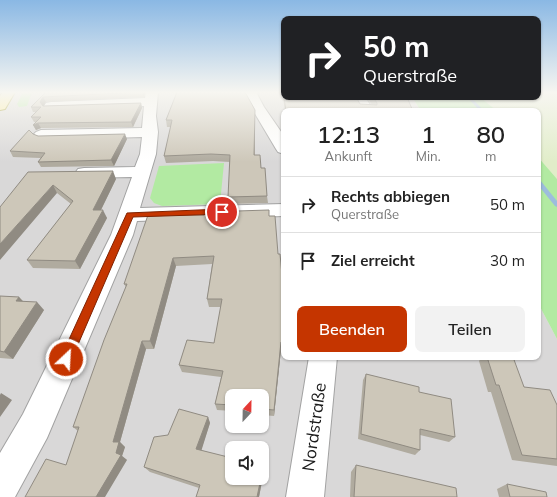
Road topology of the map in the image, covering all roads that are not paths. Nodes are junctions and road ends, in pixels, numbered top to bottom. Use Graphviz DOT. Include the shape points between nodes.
graph roads {
  1 [pos="149,115"];
  2 [pos="262,115"];
  3 [pos="151,132"];
  4 [pos="41,135"];
  5 [pos="281,142"];
  6 [pos="142,172"];
  7 [pos="68,173"];
  8 [pos="281,210"];
  9 [pos="130,215"];
  10 [pos="323,360"];
  11 [pos="0,488"];
  12 [pos="305,497"];
  1 -- 3 [label="street"];
  2 -- 5 [label="street"];
  3 -- 4 [label="street"];
  3 -- 6 [label="street"];
  6 -- 7 [label="street"];
  6 -- 9 [label="street"];
  8 -- 9 [label="street"];
  9 -- 11 [label="street" via="35,426"];
  10 -- 12 [label="street, Nordstraße"];
}
